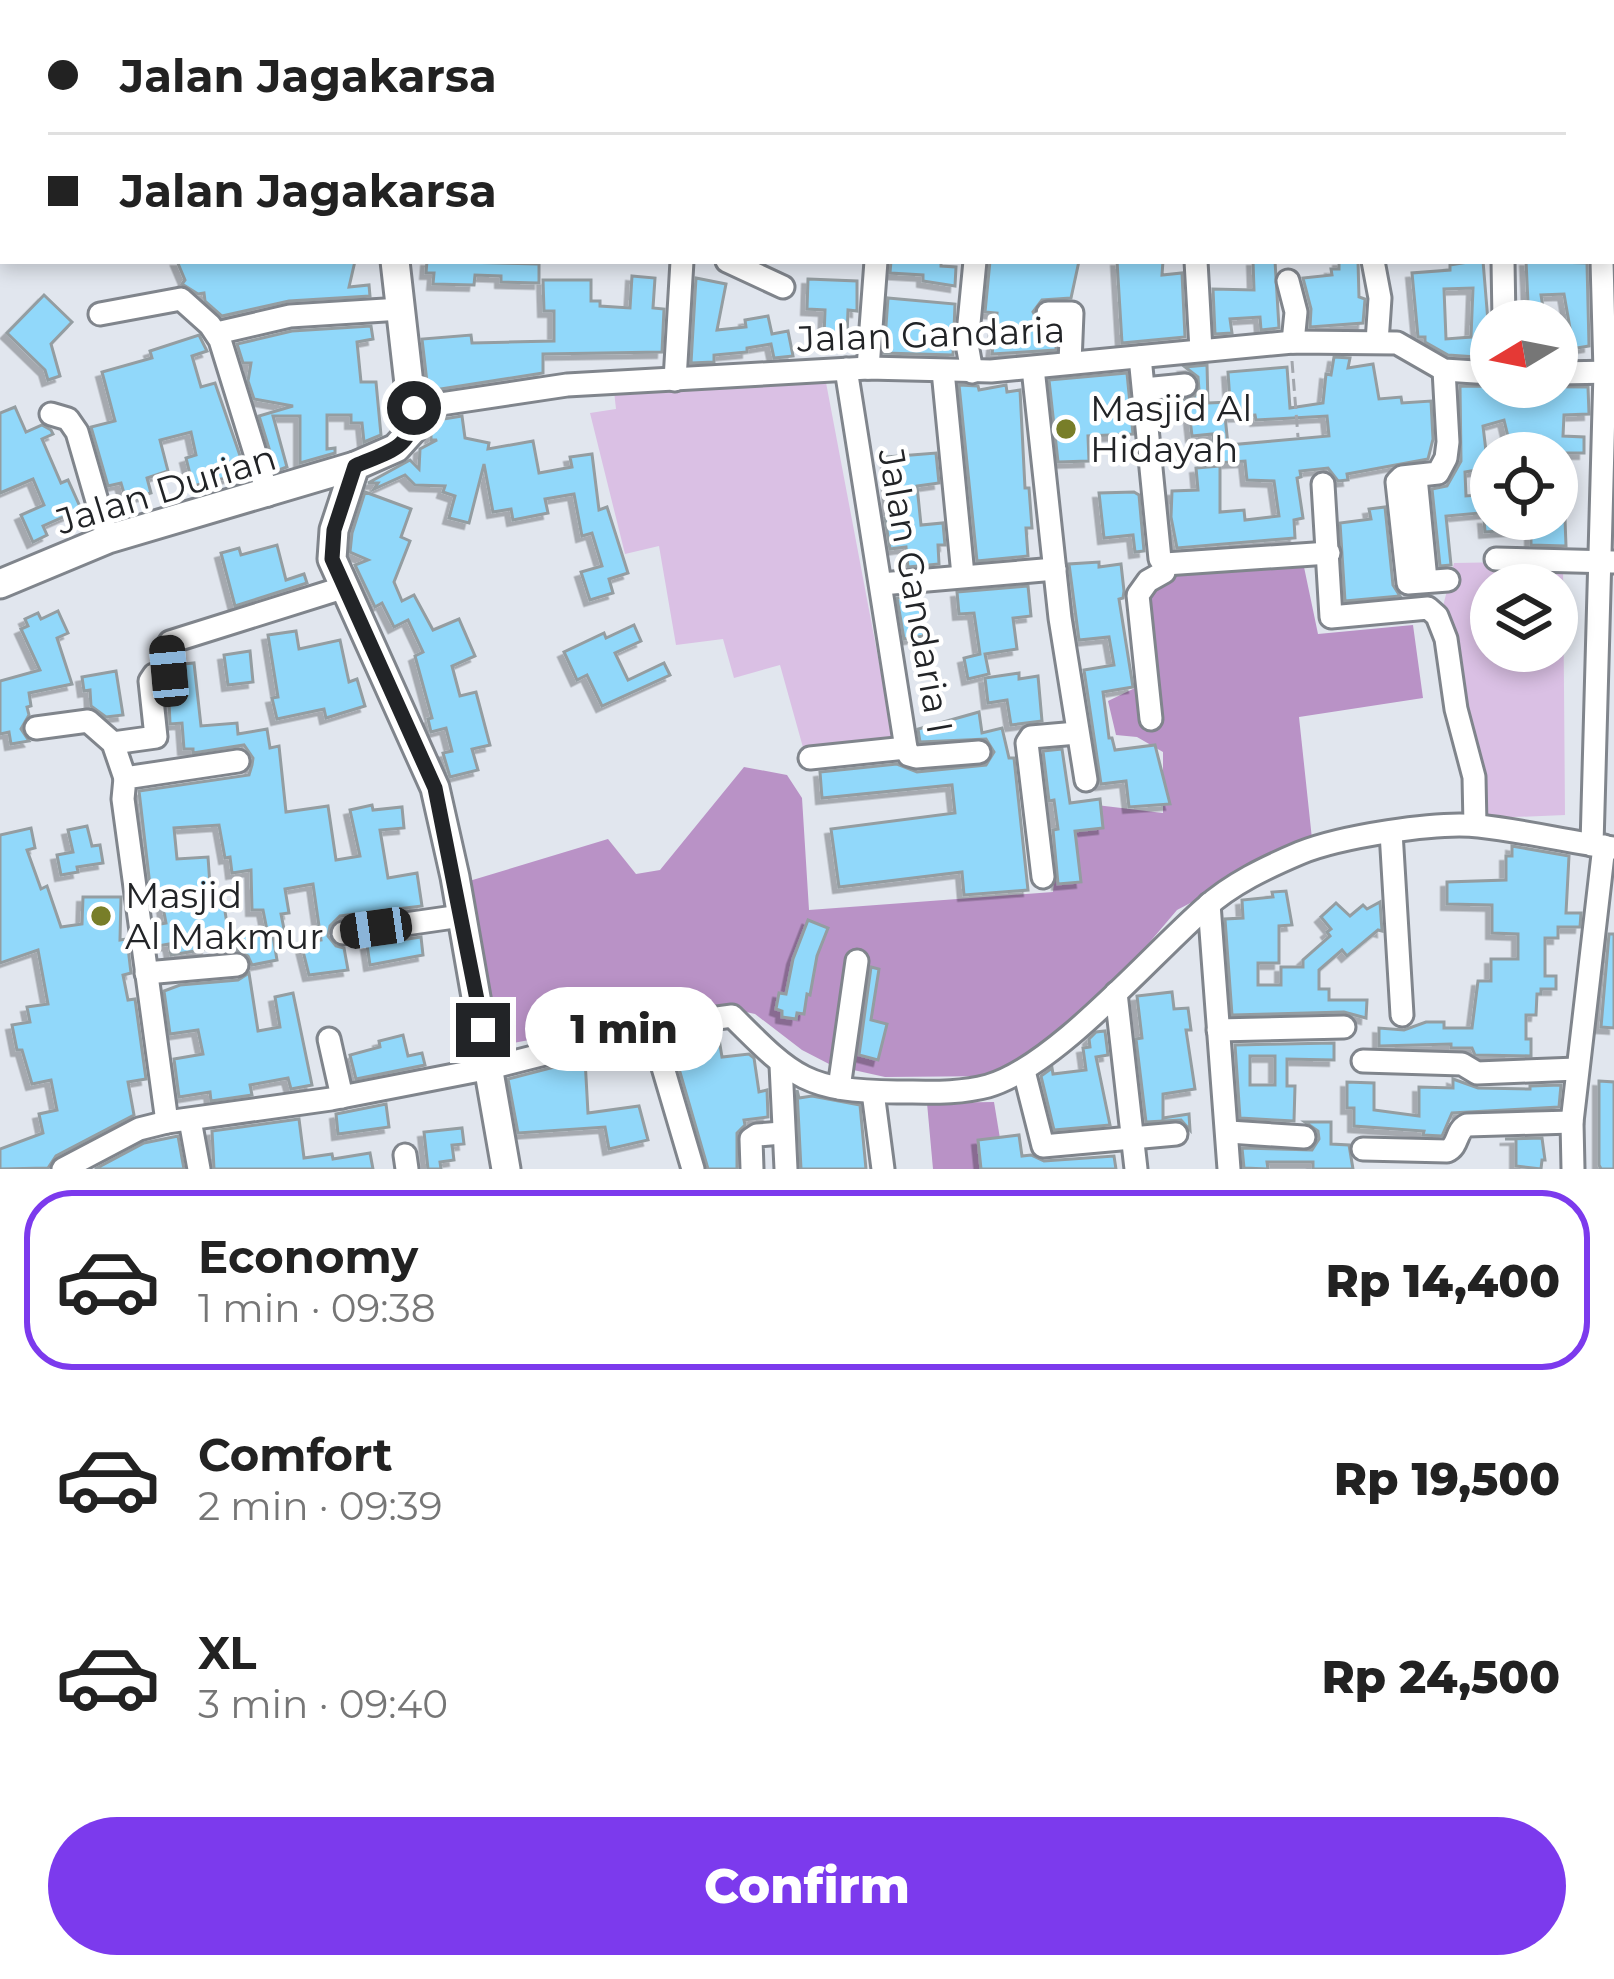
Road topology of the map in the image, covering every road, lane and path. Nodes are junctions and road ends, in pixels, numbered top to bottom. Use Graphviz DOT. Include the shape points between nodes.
graph roads {
  1 [pos="395,264"];
  2 [pos="682,264"];
  3 [pos="733,264"];
  4 [pos="875,264"];
  5 [pos="975,264"];
  6 [pos="1196,264"];
  7 [pos="1373,264"];
  8 [pos="1503,264"];
  9 [pos="1602,264"];
  10 [pos="1288,281"];
  11 [pos="783,287"];
  12 [pos="1504,300"];
  13 [pos="401,309"];
  14 [pos="1048,313"];
  15 [pos="100,314"];
  16 [pos="217,333"];
  17 [pos="1293,342"];
  18 [pos="1377,342"];
  19 [pos="1201,350"];
  20 [pos="1140,357"];
  21 [pos="1070,363"];
  22 [pos="857,368"];
  23 [pos="1033,368"];
  24 [pos="1444,370"];
  25 [pos="944,371"];
  26 [pos="972,372"];
  27 [pos="1470,372"];
  28 [pos="1610,372"];
  29 [pos="1578,373"];
  30 [pos="675,380"];
  31 [pos="1185,385"];
  32 [pos="1144,389"];
  33 [pos="414,408"];
  34 [pos="51,414"];
  35 [pos="1298,436"];
  36 [pos="355,466"];
  37 [pos="1323,484"];
  38 [pos="268,495"];
  39 [pos="109,539"];
  40 [pos="1329,553"];
  41 [pos="1496,560"];
  42 [pos="1607,562"];
  43 [pos="1166,564"];
  44 [pos="1054,569"];
  45 [pos="963,575"];
  46 [pos="1427,581"];
  47 [pos="0,584"];
  48 [pos="881,584"];
  49 [pos="342,588"];
  50 [pos="1151,719"];
  51 [pos="36,728"];
  52 [pos="1077,733"];
  53 [pos="113,743"];
  54 [pos="906,748"];
  55 [pos="979,752"];
  56 [pos="811,758"];
  57 [pos="238,761"];
  58 [pos="125,778"];
  59 [pos="1086,780"];
  60 [pos="1474,825"];
  61 [pos="1391,832"];
  62 [pos="1603,847"];
  63 [pos="1043,877"];
  64 [pos="1208,904"];
  65 [pos="461,916"];
  66 [pos="343,933"];
  67 [pos="857,961"];
  68 [pos="237,965"];
  69 [pos="146,973"];
  70 [pos="1116,993"];
  71 [pos="1402,1016"];
  72 [pos="651,1027"];
  73 [pos="1344,1027"];
  74 [pos="1218,1030"];
  75 [pos="329,1039"];
  76 [pos="1363,1061"];
  77 [pos="490,1068"];
  78 [pos="1577,1069"];
  79 [pos="781,1070"];
  80 [pos="1024,1070"];
  81 [pos="802,1087"];
  82 [pos="839,1088"];
  83 [pos="873,1092"];
  84 [pos="342,1097"];
  85 [pos="178,1121"];
  86 [pos="1572,1122"];
  87 [pos="1229,1132"];
  88 [pos="782,1133"];
  89 [pos="1176,1134"];
  90 [pos="1304,1137"];
  91 [pos="1133,1141"];
  92 [pos="1363,1149"];
  93 [pos="63,1169"];
  94 [pos="199,1169"];
  95 [pos="506,1169"];
  96 [pos="693,1169"];
  97 [pos="752,1169"];
  98 [pos="786,1169"];
  99 [pos="883,1169"];
  100 [pos="1136,1169"];
  101 [pos="1229,1169"];
  102 [pos="1573,1169"];
  1 -- 13 [label="main road"];
  2 -- 30 [label="street"];
  3 -- 11 [label="street"];
  4 -- 22 [label="street, Jalan Gandaria I"];
  5 -- 26 [label="street"];
  6 -- 19 [label="street"];
  7 -- 18 [label="street"];
  8 -- 12 [label="street"];
  9 -- 28 [label="street"];
  10 -- 17 [label="street" via="1297,312"];
  13 -- 16 [label="street" via="290,316"];
  13 -- 33 [label="main road"];
  14 -- 21 [label="street" via="1072,313"];
  15 -- 16 [label="street" via="181,299"];
  16 -- 38 [label="street"];
  17 -- 18 [label="street, Jalan Gandaria"];
  17 -- 19 [label="street, Jalan Gandaria"];
  17 -- 35 [label="path"];
  18 -- 24 [label="street, Jalan Gandaria" via="1397,343"];
  19 -- 20 [label="street, Jalan Gandaria"];
  20 -- 21 [label="street, Jalan Gandaria"];
  20 -- 32 [label="street"];
  21 -- 23 [label="street, Jalan Gandaria"];
  22 -- 25 [label="street, Jalan Gandaria"];
  22 -- 30 [label="street, Jalan Gandaria"];
  22 -- 48 [label="street, Jalan Gandaria I"];
  23 -- 26 [label="street, Jalan Gandaria"];
  23 -- 44 [label="street"];
  24 -- 27 [label="street"];
  24 -- 46 [label="street" via="1446,458 1438,473 1396,482"];
  25 -- 26 [label="street, Jalan Gandaria"];
  25 -- 45 [label="street"];
  28 -- 29 [label="street"];
  28 -- 42 [label="street"];
  30 -- 33 [label="street, Jalan Gandaria" via="567,385"];
  31 -- 32 [label="street"];
  32 -- 43 [label="street"];
  33 -- 36 [label="main road, Jalan Durian" via="407,439"];
  34 -- 39 [label="street" via="77,432"];
  36 -- 38 [label="main road, Jalan Durian"];
  36 -- 49 [label="main road" via="331,548"];
  37 -- 40 [label="street"];
  38 -- 39 [label="main road, Jalan Durian"];
  39 -- 47 [label="main road, Jalan Durian"];
  40 -- 43 [label="street"];
  40 -- 60 [label="street" via="1331,617 1428,608 1437,616 1474,777"];
  41 -- 42 [label="street"];
  42 -- 62 [label="street"];
  43 -- 50 [label="street" via="1138,595"];
  44 -- 45 [label="street"];
  44 -- 52 [label="street"];
  45 -- 48 [label="street"];
  48 -- 54 [label="street, Jalan Gandaria I"];
  49 -- 53 [label="street" via="170,643 169,671 150,681 156,736"];
  49 -- 65 [label="main road" via="435,788"];
  51 -- 53 [label="street" via="88,721"];
  52 -- 59 [label="street"];
  52 -- 63 [label="street" via="1027,743"];
  53 -- 58 [label="street"];
  54 -- 55 [label="street, Jalan Gandaria I" via="916,757"];
  54 -- 56 [label="street"];
  57 -- 58 [label="street"];
  58 -- 69 [label="street"];
  60 -- 61 [label="street"];
  60 -- 62 [label="street"];
  61 -- 64 [label="street" via="1304,851"];
  61 -- 71 [label="street"];
  62 -- 78 [label="street"];
  64 -- 70 [label="street"];
  64 -- 74 [label="street"];
  65 -- 66 [label="street"];
  65 -- 77 [label="main road"];
  67 -- 82 [label="street"];
  68 -- 69 [label="street"];
  69 -- 85 [label="street"];
  70 -- 80 [label="street"];
  70 -- 91 [label="street"];
  72 -- 77 [label="street"];
  72 -- 79 [label="street" via="732,1016"];
  72 -- 96 [label="street"];
  73 -- 74 [label="street"];
  74 -- 87 [label="street"];
  75 -- 84 [label="street"];
  76 -- 78 [label="street" via="1462,1064 1477,1073"];
  77 -- 84 [label="street"];
  77 -- 95 [label="main road"];
  78 -- 86 [label="street"];
  79 -- 81 [label="street"];
  79 -- 82 [label="street"];
  79 -- 88 [label="street"];
  80 -- 83 [label="street" via="951,1092"];
  80 -- 91 [label="street" via="1043,1146"];
  82 -- 83 [label="street"];
  83 -- 99 [label="street"];
  84 -- 85 [label="street"];
  85 -- 93 [label="street" via="140,1129"];
  85 -- 94 [label="street"];
  86 -- 92 [label="street" via="1467,1125 1447,1151"];
  86 -- 102 [label="street"];
  87 -- 90 [label="street"];
  87 -- 101 [label="street"];
  88 -- 97 [label="street" via="751,1139"];
  88 -- 98 [label="street"];
  89 -- 91 [label="street"];
  91 -- 100 [label="street"];
}
